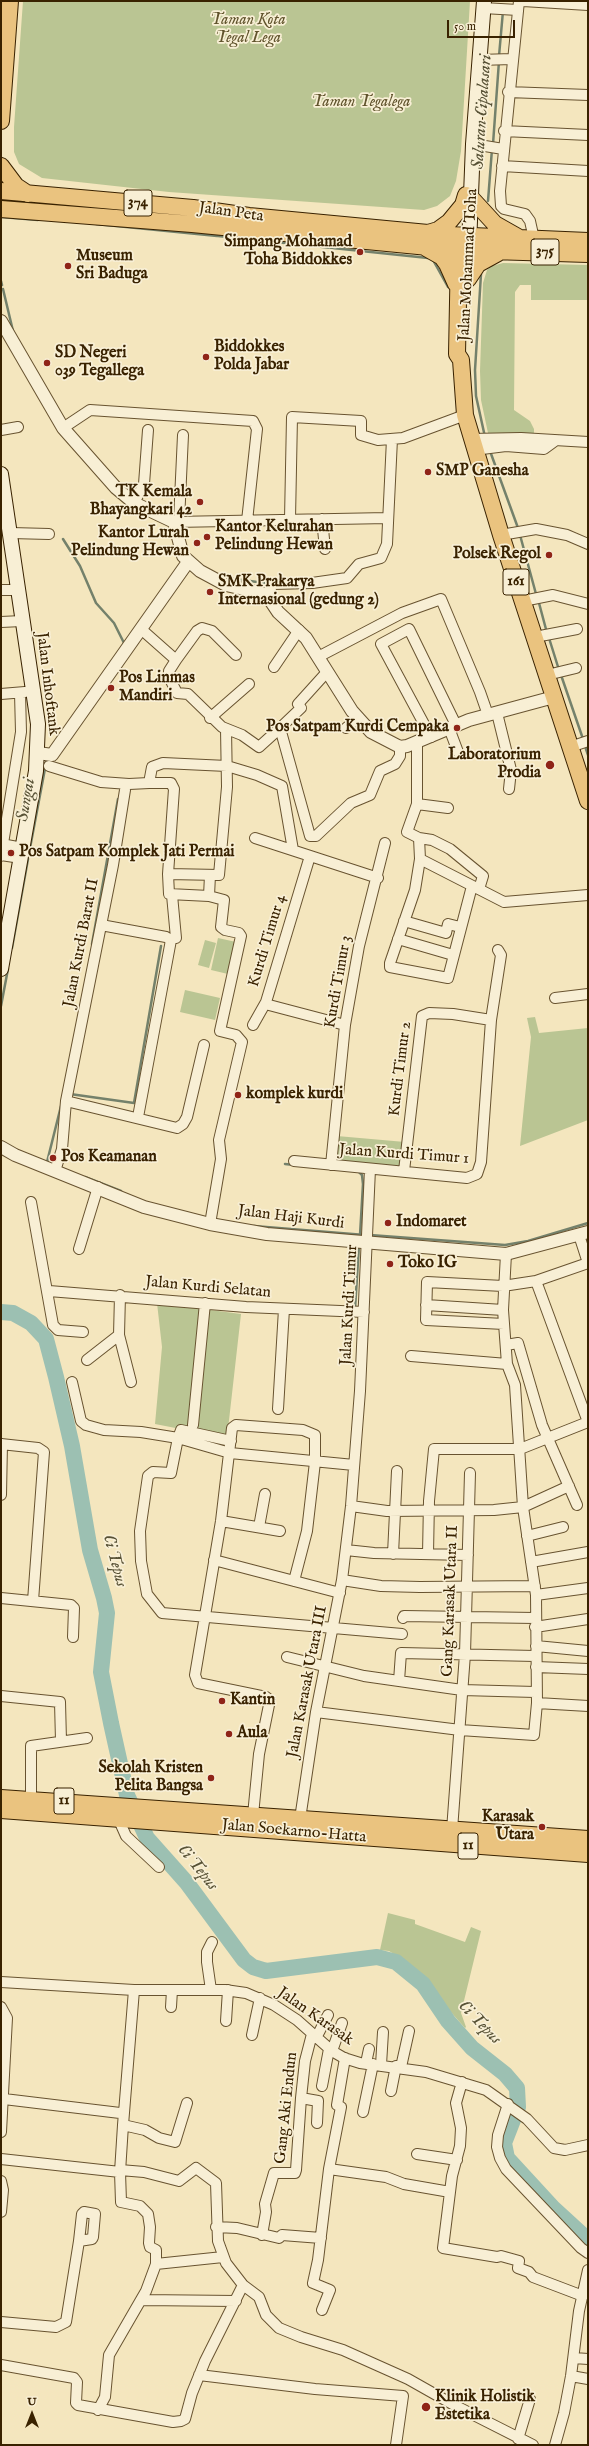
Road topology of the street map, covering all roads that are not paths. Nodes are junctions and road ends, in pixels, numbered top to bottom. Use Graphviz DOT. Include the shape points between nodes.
graph roads {
  1 [pos="10,1"];
  2 [pos="523,1"];
  3 [pos="483,4"];
  4 [pos="588,5"];
  5 [pos="518,6"];
  6 [pos="4,38"];
  7 [pos="507,59"];
  8 [pos="486,60"];
  9 [pos="508,92"];
  10 [pos="588,95"];
  11 [pos="1,121"];
  12 [pos="504,131"];
  13 [pos="588,134"];
  14 [pos="473,144"];
  15 [pos="497,148"];
  16 [pos="1,166"];
  17 [pos="502,166"];
  18 [pos="588,171"];
  19 [pos="1,191"];
  20 [pos="28,194"];
  21 [pos="469,197"];
  22 [pos="193,208"];
  23 [pos="1,209"];
  24 [pos="192,224"];
  25 [pos="528,239"];
  26 [pos="425,240"];
  27 [pos="588,241"];
  28 [pos="465,244"];
  29 [pos="502,252"];
  30 [pos="588,254"];
  31 [pos="462,284"];
  32 [pos="1,321"];
  33 [pos="465,415"];
  34 [pos="18,427"];
  35 [pos="62,428"];
  36 [pos="1,430"];
  37 [pos="148,430"];
  38 [pos="183,434"];
  39 [pos="392,439"];
  40 [pos="555,441"];
  41 [pos="505,442"];
  42 [pos="588,442"];
  43 [pos="478,444"];
  44 [pos="1,474"];
  45 [pos="134,503"];
  46 [pos="290,518"];
  47 [pos="322,518"];
  48 [pos="388,518"];
  49 [pos="247,521"];
  50 [pos="177,522"];
  51 [pos="49,534"];
  52 [pos="8,535"];
  53 [pos="501,535"];
  54 [pos="588,544"];
  55 [pos="325,549"];
  56 [pos="188,562"];
  57 [pos="1,590"];
  58 [pos="17,590"];
  59 [pos="266,594"];
  60 [pos="523,601"];
  61 [pos="588,604"];
  62 [pos="22,621"];
  63 [pos="1,622"];
  64 [pos="141,629"];
  65 [pos="577,629"];
  66 [pos="299,630"];
  67 [pos="535,638"];
  68 [pos="236,655"];
  69 [pos="318,657"];
  70 [pos="176,660"];
  71 [pos="274,667"];
  72 [pos="576,668"];
  73 [pos="326,673"];
  74 [pos="547,675"];
  75 [pos="249,684"];
  76 [pos="26,692"];
  77 [pos="1,694"];
  78 [pos="554,697"];
  79 [pos="492,714"];
  80 [pos="210,718"];
  81 [pos="358,718"];
  82 [pos="453,726"];
  83 [pos="280,728"];
  84 [pos="346,728"];
  85 [pos="226,729"];
  86 [pos="431,737"];
  87 [pos="588,741"];
  88 [pos="417,744"];
  89 [pos="400,747"];
  90 [pos="570,747"];
  91 [pos="38,752"];
  92 [pos="458,752"];
  93 [pos="49,766"];
  94 [pos="227,766"];
  95 [pos="149,783"];
  96 [pos="509,789"];
  97 [pos="126,790"];
  98 [pos="588,801"];
  99 [pos="417,804"];
  100 [pos="448,808"];
  101 [pos="255,838"];
  102 [pos="419,838"];
  103 [pos="385,843"];
  104 [pos="2,844"];
  105 [pos="294,850"];
  106 [pos="22,853"];
  107 [pos="1,855"];
  108 [pos="310,856"];
  109 [pos="420,859"];
  110 [pos="168,874"];
  111 [pos="210,875"];
  112 [pos="378,878"];
  113 [pos="475,888"];
  114 [pos="588,894"];
  115 [pos="172,895"];
  116 [pos="209,896"];
  117 [pos="404,921"];
  118 [pos="101,925"];
  119 [pos="460,927"];
  120 [pos="176,938"];
  121 [pos="398,938"];
  122 [pos="498,950"];
  123 [pos="453,955"];
  124 [pos="1,969"];
  125 [pos="588,994"];
  126 [pos="555,998"];
  127 [pos="266,1002"];
  128 [pos="491,1020"];
  129 [pos="252,1025"];
  130 [pos="345,1025"];
  131 [pos="204,1045"];
  132 [pos="66,1101"];
  133 [pos="138,1117"];
  134 [pos="1,1147"];
  135 [pos="294,1161"];
  136 [pos="331,1165"];
  137 [pos="370,1170"];
  138 [pos="55,1171"];
  139 [pos="404,1172"];
  140 [pos="98,1187"];
  141 [pos="31,1202"];
  142 [pos="210,1222"];
  143 [pos="583,1234"];
  144 [pos="368,1238"];
  145 [pos="79,1249"];
  146 [pos="506,1254"];
  147 [pos="536,1281"];
  148 [pos="503,1286"];
  149 [pos="49,1291"];
  150 [pos="120,1295"];
  151 [pos="205,1304"];
  152 [pos="426,1305"];
  153 [pos="284,1309"];
  154 [pos="503,1310"];
  155 [pos="364,1312"];
  156 [pos="504,1324"];
  157 [pos="83,1332"];
  158 [pos="119,1335"];
  159 [pos="506,1345"];
  160 [pos="411,1356"];
  161 [pos="87,1360"];
  162 [pos="507,1364"];
  163 [pos="72,1382"];
  164 [pos="131,1382"];
  165 [pos="278,1409"];
  166 [pos="588,1422"];
  167 [pos="193,1425"];
  168 [pos="178,1438"];
  169 [pos="547,1438"];
  170 [pos="231,1442"];
  171 [pos="2,1444"];
  172 [pos="520,1449"];
  173 [pos="230,1452"];
  174 [pos="315,1462"];
  175 [pos="354,1465"];
  176 [pos="397,1472"];
  177 [pos="470,1473"];
  178 [pos="569,1486"];
  179 [pos="265,1494"];
  180 [pos="1,1495"];
  181 [pos="577,1505"];
  182 [pos="351,1506"];
  183 [pos="523,1507"];
  184 [pos="429,1510"];
  185 [pos="469,1510"];
  186 [pos="395,1511"];
  187 [pos="221,1521"];
  188 [pos="258,1527"];
  189 [pos="564,1528"];
  190 [pos="280,1531"];
  191 [pos="528,1536"];
  192 [pos="346,1550"];
  193 [pos="588,1552"];
  194 [pos="394,1554"];
  195 [pos="428,1554"];
  196 [pos="468,1556"];
  197 [pos="214,1560"];
  198 [pos="531,1562"];
  199 [pos="342,1580"];
  200 [pos="294,1581"];
  201 [pos="468,1587"];
  202 [pos="588,1588"];
  203 [pos="535,1591"];
  204 [pos="340,1592"];
  205 [pos="1,1598"];
  206 [pos="34,1601"];
  207 [pos="206,1616"];
  208 [pos="403,1618"];
  209 [pos="466,1618"];
  210 [pos="588,1619"];
  211 [pos="535,1623"];
  212 [pos="335,1627"];
  213 [pos="402,1634"];
  214 [pos="73,1637"];
  215 [pos="536,1651"];
  216 [pos="588,1651"];
  217 [pos="465,1654"];
  218 [pos="287,1658"];
  219 [pos="325,1667"];
  220 [pos="536,1667"];
  221 [pos="588,1669"];
  222 [pos="399,1681"];
  223 [pos="462,1690"];
  224 [pos="535,1692"];
  225 [pos="1,1696"];
  226 [pos="536,1703"];
  227 [pos="588,1706"];
  228 [pos="316,1712"];
  229 [pos="460,1730"];
  230 [pos="87,1738"];
  231 [pos="62,1741"];
  232 [pos="1,1798"];
  233 [pos="31,1799"];
  234 [pos="1,1810"];
  235 [pos="124,1814"];
  236 [pos="152,1814"];
  237 [pos="253,1815"];
  238 [pos="300,1819"];
  239 [pos="349,1830"];
  240 [pos="452,1830"];
  241 [pos="588,1839"];
  242 [pos="588,1854"];
  243 [pos="159,1867"];
  244 [pos="212,1942"];
  245 [pos="1,1982"];
  246 [pos="134,1990"];
  247 [pos="172,1990"];
  248 [pos="207,1990"];
  249 [pos="228,1990"];
  250 [pos="260,1998"];
  251 [pos="171,2006"];
  252 [pos="1,2007"];
  253 [pos="328,2014"];
  254 [pos="226,2021"];
  255 [pos="342,2023"];
  256 [pos="4,2028"];
  257 [pos="410,2031"];
  258 [pos="383,2032"];
  259 [pos="252,2035"];
  260 [pos="314,2036"];
  261 [pos="369,2049"];
  262 [pos="331,2050"];
  263 [pos="345,2058"];
  264 [pos="373,2064"];
  265 [pos="399,2067"];
  266 [pos="462,2082"];
  267 [pos="322,2086"];
  268 [pos="391,2091"];
  269 [pos="301,2098"];
  270 [pos="4,2099"];
  271 [pos="187,2103"];
  272 [pos="510,2106"];
  273 [pos="363,2112"];
  274 [pos="120,2113"];
  275 [pos="317,2123"];
  276 [pos="123,2125"];
  277 [pos="1,2132"];
  278 [pos="588,2145"];
  279 [pos="417,2154"];
  280 [pos="1,2159"];
  281 [pos="457,2160"];
  282 [pos="329,2169"];
  283 [pos="120,2171"];
  284 [pos="1,2181"];
  285 [pos="450,2192"];
  286 [pos="1,2212"];
  287 [pos="216,2227"];
  288 [pos="262,2235"];
  289 [pos="321,2238"];
  290 [pos="79,2241"];
  291 [pos="588,2253"];
  292 [pos="223,2257"];
  293 [pos="156,2264"];
  294 [pos="588,2270"];
  295 [pos="243,2285"];
  296 [pos="583,2296"];
  297 [pos="144,2300"];
  298 [pos="236,2301"];
  299 [pos="322,2310"];
  300 [pos="583,2312"];
  301 [pos="1,2322"];
  302 [pos="574,2358"];
  303 [pos="588,2359"];
  304 [pos="1,2364"];
  305 [pos="199,2375"];
  306 [pos="571,2376"];
  307 [pos="408,2379"];
  308 [pos="588,2379"];
  309 [pos="403,2396"];
  310 [pos="530,2398"];
  311 [pos="101,2410"];
  312 [pos="518,2439"];
  313 [pos="396,2445"];
  314 [pos="533,2445"];
  315 [pos="554,2445"];
  1 -- 6 [label="main road"];
  2 -- 4 [label="street"];
  3 -- 5 [label="street" via="502,9"];
  3 -- 8 [label="main road, Jalan Mohammad Toha"];
  5 -- 7 [label="street"];
  6 -- 11 [label="main road"];
  7 -- 8 [label="street"];
  7 -- 9 [label="street"];
  8 -- 14 [label="main road, Jalan Mohammad Toha"];
  9 -- 10 [label="street"];
  9 -- 12 [label="street"];
  12 -- 13 [label="street"];
  12 -- 15 [label="street"];
  14 -- 15 [label="street"];
  14 -- 21 [label="main road, Jalan Mohammad Toha" via="470,152"];
  15 -- 17 [label="street"];
  16 -- 20 [label="main road" via="16,186"];
  17 -- 18 [label="street"];
  17 -- 25 [label="street" via="501,206 525,214 530,221"];
  19 -- 20 [label="main road, Jalan Peta / 374"];
  20 -- 22 [label="main road, Jalan Peta / 374"];
  21 -- 25 [label="main road" via="495,224"];
  21 -- 26 [label="main road" via="449,222"];
  21 -- 28 [label="main road, Jalan Mohammad Toha"];
  22 -- 24 [label="main road"];
  22 -- 26 [label="main road, Jalan Peta / 374"];
  23 -- 24 [label="main road, Jalan Peta / 374"];
  24 -- 26 [label="main road, Jalan Peta / 374"];
  25 -- 27 [label="main road, 375"];
  25 -- 28 [label="main road, 375"];
  26 -- 28 [label="main road, Jalan Peta / 374"];
  26 -- 31 [label="main road" via="442,257"];
  28 -- 29 [label="main road, 375"];
  28 -- 31 [label="main road, Jalan Mohammad Toha / 161"];
  29 -- 30 [label="main road, 375"];
  29 -- 31 [label="main road" via="482,261"];
  31 -- 33 [label="main road, Jalan Mohammad Toha / 161" via="457,354 461,360"];
  32 -- 35 [label="street"];
  33 -- 39 [label="street" via="403,438"];
  33 -- 43 [label="main road, Jalan Mohammad Toha / 161"];
  34 -- 36 [label="street"];
  35 -- 45 [label="street" via="116,488"];
  35 -- 49 [label="street" via="90,410 253,421 258,429"];
  37 -- 45 [label="street" via="144,484"];
  38 -- 50 [label="street"];
  39 -- 46 [label="street" via="378,440 361,435 361,421 292,417"];
  39 -- 48 [label="street"];
  40 -- 41 [label="street"];
  40 -- 41 [label="street" via="544,449"];
  40 -- 42 [label="street"];
  41 -- 43 [label="street"];
  43 -- 53 [label="main road, Jalan Mohammad Toha / 161"];
  44 -- 52 [label="main road, Jalan Inhoftank"];
  45 -- 50 [label="street"];
  46 -- 47 [label="street"];
  46 -- 49 [label="street"];
  47 -- 48 [label="street"];
  47 -- 55 [label="street"];
  48 -- 59 [label="street" via="387,544 381,558 358,564 347,578 312,583 275,583"];
  49 -- 50 [label="street"];
  50 -- 56 [label="street" via="179,546"];
  51 -- 52 [label="street"];
  52 -- 58 [label="main road, Jalan Inhoftank"];
  53 -- 54 [label="street" via="536,529 567,535"];
  53 -- 60 [label="main road, Jalan Mohammad Toha / 161"];
  56 -- 59 [label="street" via="212,579 226,585"];
  56 -- 64 [label="street"];
  57 -- 58 [label="street"];
  58 -- 62 [label="main road, Jalan Inhoftank"];
  59 -- 66 [label="street" via="278,612"];
  60 -- 61 [label="street" via="553,595"];
  60 -- 67 [label="main road, Jalan Mohammad Toha / 161"];
  62 -- 63 [label="street"];
  62 -- 76 [label="main road, Jalan Inhoftank"];
  64 -- 70 [label="street"];
  64 -- 91 [label="street" via="52,755"];
  65 -- 67 [label="street"];
  66 -- 69 [label="street"];
  66 -- 71 [label="street"];
  67 -- 74 [label="main road, Jalan Mohammad Toha / 161"];
  68 -- 70 [label="street" via="212,631 202,628"];
  69 -- 73 [label="street"];
  69 -- 79 [label="street" via="402,613 441,599 480,692"];
  70 -- 80 [label="street" via="169,671 176,692 188,694"];
  72 -- 74 [label="street"];
  73 -- 81 [label="street"];
  73 -- 83 [label="street" via="298,704 301,708"];
  74 -- 78 [label="main road, Jalan Mohammad Toha / 161"];
  75 -- 80 [label="street"];
  76 -- 77 [label="street"];
  76 -- 91 [label="main road, Jalan Inhoftank" via="38,724"];
  76 -- 104 [label="street"];
  78 -- 79 [label="street"];
  78 -- 90 [label="main road, Jalan Mohammad Toha / 161"];
  79 -- 82 [label="street"];
  79 -- 96 [label="street" via="511,770"];
  80 -- 85 [label="street"];
  81 -- 84 [label="street"];
  81 -- 89 [label="street" via="371,732"];
  82 -- 86 [label="street"];
  82 -- 86 [label="street" via="409,629 381,644"];
  82 -- 92 [label="street"];
  83 -- 85 [label="street" via="259,747 242,735"];
  83 -- 89 [label="street" via="292,764 306,826 312,837 351,803 370,795 380,771 395,764 400,756"];
  85 -- 94 [label="street"];
  86 -- 88 [label="street"];
  87 -- 90 [label="street"];
  88 -- 89 [label="street"];
  88 -- 99 [label="street"];
  90 -- 98 [label="main road, Jalan Mohammad Toha / 161"];
  91 -- 106 [label="main road, Jalan Inhoftank"];
  93 -- 95 [label="street" via="101,782"];
  94 -- 95 [label="street" via="158,764 152,767"];
  94 -- 105 [label="street" via="282,786"];
  94 -- 111 [label="street" via="219,875"];
  95 -- 110 [label="street" via="171,783 174,789"];
  97 -- 118 [label="street, Jalan Kurdi Barat II"];
  99 -- 100 [label="street"];
  99 -- 102 [label="street" via="407,832"];
  101 -- 105 [label="street"];
  102 -- 109 [label="street"];
  102 -- 113 [label="street" via="432,840 450,849 483,876"];
  103 -- 112 [label="street, Kurdi Timur 3"];
  104 -- 106 [label="street"];
  104 -- 107 [label="street"];
  105 -- 108 [label="street"];
  106 -- 107 [label="street"];
  106 -- 124 [label="main road, Jalan Inhoftank"];
  108 -- 112 [label="street"];
  108 -- 127 [label="street, Kurdi Timur 4"];
  109 -- 113 [label="street"];
  109 -- 117 [label="street" via="415,890"];
  110 -- 111 [label="street"];
  110 -- 115 [label="street" via="168,890"];
  111 -- 116 [label="street"];
  112 -- 130 [label="street, Kurdi Timur 3" via="359,946"];
  113 -- 114 [label="street" via="504,902"];
  113 -- 119 [label="street"];
  115 -- 116 [label="street"];
  115 -- 120 [label="street"];
  116 -- 142 [label="street" via="225,901 222,928 241,936 220,1031 236,1035 242,1042 219,1140 221,1159"];
  117 -- 119 [label="street" via="446,933 448,924"];
  117 -- 121 [label="street"];
  118 -- 132 [label="street, Jalan Kurdi Barat II"];
  118 -- 133 [label="street" via="171,940"];
  119 -- 123 [label="street"];
  121 -- 123 [label="street"];
  121 -- 123 [label="street" via="389,965 447,979"];
  122 -- 128 [label="street, Jalan Kurdi Timur 1" via="501,956"];
  125 -- 126 [label="street"];
  127 -- 129 [label="street"];
  127 -- 130 [label="street, Kurdi Timur 4" via="269,1005"];
  128 -- 139 [label="street, Kurdi Timur 2" via="453,1014 429,1013 422,1016"];
  128 -- 139 [label="street, Jalan Kurdi Timur 1" via="482,1162 477,1174 467,1178"];
  130 -- 136 [label="street, Kurdi Timur 3"];
  131 -- 133 [label="street" via="183,1124 177,1128"];
  132 -- 133 [label="street"];
  132 -- 138 [label="street, Jalan Kurdi Barat II" via="62,1149"];
  134 -- 138 [label="street, Jalan Haji Kurdi"];
  135 -- 136 [label="street, Jalan Kurdi Timur 1"];
  136 -- 137 [label="street, Jalan Kurdi Timur 1"];
  137 -- 139 [label="street, Jalan Kurdi Timur 1"];
  137 -- 144 [label="street, Jalan Kurdi Timur"];
  138 -- 140 [label="street, Jalan Haji Kurdi"];
  140 -- 142 [label="street, Jalan Haji Kurdi" via="144,1207"];
  140 -- 145 [label="street"];
  141 -- 149 [label="street"];
  142 -- 144 [label="street, Jalan Haji Kurdi" via="267,1234"];
  143 -- 146 [label="street, Jalan Haji Kurdi"];
  143 -- 147 [label="street" via="588,1263"];
  144 -- 146 [label="street, Jalan Haji Kurdi"];
  144 -- 155 [label="street, Jalan Kurdi Timur"];
  146 -- 148 [label="street"];
  147 -- 148 [label="street"];
  147 -- 166 [label="street"];
  148 -- 152 [label="street" via="428,1281"];
  148 -- 154 [label="street"];
  149 -- 150 [label="street, Jalan Kurdi Selatan"];
  149 -- 157 [label="street" via="54,1328"];
  150 -- 151 [label="street, Jalan Kurdi Selatan"];
  150 -- 158 [label="street"];
  151 -- 153 [label="street, Jalan Kurdi Selatan"];
  151 -- 167 [label="street"];
  152 -- 154 [label="street"];
  152 -- 156 [label="street" via="425,1319 428,1321"];
  153 -- 155 [label="street, Jalan Kurdi Selatan"];
  153 -- 165 [label="street"];
  154 -- 156 [label="street"];
  155 -- 175 [label="street, Jalan Kurdi Timur"];
  156 -- 159 [label="street"];
  158 -- 161 [label="street"];
  158 -- 164 [label="street"];
  159 -- 162 [label="street"];
  159 -- 169 [label="street" via="518,1343"];
  160 -- 162 [label="street"];
  162 -- 172 [label="street" via="515,1385"];
  163 -- 168 [label="street" via="81,1421 86,1425 104,1430"];
  166 -- 169 [label="street"];
  168 -- 170 [label="street" via="181,1430"];
  168 -- 173 [label="street"];
  168 -- 207 [label="street" via="171,1472 153,1472 148,1476 140,1531 141,1561 147,1594 158,1611"];
  169 -- 172 [label="street"];
  169 -- 178 [label="street"];
  170 -- 173 [label="street"];
  170 -- 174 [label="street" via="233,1426 242,1424 311,1432 315,1434 316,1441"];
  171 -- 180 [label="street"];
  171 -- 206 [label="street" via="38,1448 44,1452"];
  172 -- 183 [label="street"];
  172 -- 184 [label="street" via="434,1449"];
  173 -- 174 [label="street"];
  173 -- 187 [label="street"];
  174 -- 175 [label="street"];
  174 -- 200 [label="street" via="307,1531"];
  175 -- 182 [label="street, Jalan Karasak Utara III"];
  176 -- 186 [label="street"];
  177 -- 185 [label="street, Gang Karasak Utara II"];
  178 -- 181 [label="street"];
  178 -- 183 [label="street"];
  179 -- 188 [label="street"];
  182 -- 186 [label="street"];
  182 -- 192 [label="street, Jalan Karasak Utara III"];
  183 -- 185 [label="street"];
  183 -- 191 [label="street"];
  184 -- 185 [label="street"];
  184 -- 186 [label="street"];
  184 -- 195 [label="street"];
  185 -- 196 [label="street, Gang Karasak Utara II"];
  186 -- 194 [label="street"];
  187 -- 188 [label="street"];
  187 -- 197 [label="street"];
  188 -- 190 [label="street"];
  189 -- 191 [label="street"];
  191 -- 198 [label="street"];
  192 -- 194 [label="street"];
  192 -- 199 [label="street, Jalan Karasak Utara III"];
  193 -- 198 [label="street"];
  194 -- 195 [label="street"];
  195 -- 196 [label="street"];
  196 -- 201 [label="street, Gang Karasak Utara II"];
  197 -- 200 [label="street"];
  197 -- 207 [label="street"];
  198 -- 203 [label="street"];
  199 -- 201 [label="street" via="381,1586"];
  199 -- 204 [label="street, Jalan Karasak Utara III"];
  200 -- 204 [label="street"];
  201 -- 203 [label="street"];
  201 -- 209 [label="street, Gang Karasak Utara II"];
  202 -- 203 [label="street"];
  203 -- 211 [label="street"];
  204 -- 212 [label="street, Jalan Karasak Utara III"];
  205 -- 206 [label="street"];
  206 -- 214 [label="street" via="73,1606"];
  207 -- 212 [label="street"];
  207 -- 237 [label="street" via="196,1668 198,1683 266,1696 270,1700"];
  208 -- 209 [label="street"];
  209 -- 211 [label="street"];
  209 -- 217 [label="street, Gang Karasak Utara II"];
  210 -- 211 [label="street"];
  211 -- 215 [label="street"];
  212 -- 213 [label="street"];
  212 -- 219 [label="street, Jalan Karasak Utara III"];
  215 -- 216 [label="street"];
  215 -- 217 [label="street"];
  215 -- 220 [label="street"];
  217 -- 222 [label="street" via="401,1653"];
  217 -- 223 [label="street, Gang Karasak Utara II"];
  218 -- 219 [label="street"];
  219 -- 222 [label="street"];
  219 -- 228 [label="street, Jalan Karasak Utara III"];
  220 -- 221 [label="street"];
  220 -- 224 [label="street"];
  222 -- 223 [label="street"];
  223 -- 224 [label="street"];
  223 -- 229 [label="street, Gang Karasak Utara II"];
  224 -- 226 [label="street"];
  225 -- 231 [label="street" via="60,1702"];
  226 -- 227 [label="street"];
  226 -- 229 [label="street" via="534,1735"];
  228 -- 229 [label="street"];
  228 -- 238 [label="street, Jalan Karasak Utara III"];
  229 -- 240 [label="street, Gang Karasak Utara II"];
  230 -- 231 [label="street"];
  231 -- 233 [label="street" via="33,1744 30,1748"];
  232 -- 233 [label="main road, Jalan Soekarno-Hatta / 11"];
  233 -- 235 [label="main road, Jalan Soekarno-Hatta / 11"];
  234 -- 235 [label="main road, Jalan Soekarno-Hatta / 11"];
  235 -- 236 [label="main road, Jalan Soekarno-Hatta / 11"];
  235 -- 243 [label="street" via="126,1836"];
  236 -- 237 [label="main road, Jalan Soekarno-Hatta / 11"];
  236 -- 239 [label="main road, Jalan Soekarno-Hatta / 11"];
  237 -- 238 [label="main road, Jalan Soekarno-Hatta / 11"];
  238 -- 239 [label="main road, Jalan Soekarno-Hatta / 11"];
  239 -- 240 [label="main road, Jalan Soekarno-Hatta / 11"];
  239 -- 242 [label="main road, Jalan Soekarno-Hatta / 11"];
  240 -- 241 [label="main road, Jalan Soekarno-Hatta / 11"];
  244 -- 248 [label="street" via="207,1952"];
  245 -- 246 [label="street, Jalan Karasak"];
  246 -- 247 [label="street, Jalan Karasak"];
  246 -- 276 [label="street"];
  247 -- 248 [label="street, Jalan Karasak"];
  247 -- 251 [label="street"];
  248 -- 249 [label="street, Jalan Karasak"];
  249 -- 250 [label="street, Jalan Karasak"];
  249 -- 254 [label="street"];
  250 -- 259 [label="street"];
  250 -- 260 [label="street, Jalan Karasak" via="290,2015"];
  252 -- 256 [label="street" via="7,2018"];
  253 -- 260 [label="street, Gang Aki Endun"];
  255 -- 262 [label="street"];
  256 -- 270 [label="street"];
  257 -- 265 [label="street"];
  258 -- 264 [label="street"];
  260 -- 262 [label="street, Jalan Karasak"];
  260 -- 269 [label="street, Gang Aki Endun" via="305,2061"];
  261 -- 264 [label="street"];
  262 -- 263 [label="street, Jalan Karasak"];
  262 -- 267 [label="street"];
  263 -- 264 [label="street, Jalan Karasak"];
  263 -- 282 [label="street" via="337,2105 340,2107"];
  264 -- 265 [label="street, Jalan Karasak"];
  264 -- 273 [label="street"];
  265 -- 266 [label="street, Jalan Karasak"];
  265 -- 268 [label="street"];
  266 -- 272 [label="street, Jalan Karasak" via="486,2090"];
  266 -- 281 [label="street" via="456,2103 461,2128"];
  269 -- 275 [label="street" via="318,2101"];
  269 -- 288 [label="street, Gang Aki Endun" via="295,2174 274,2173 265,2204"];
  270 -- 274 [label="street"];
  270 -- 277 [label="street"];
  271 -- 276 [label="street" via="175,2142 159,2138 145,2130"];
  272 -- 278 [label="street, Jalan Karasak" via="527,2119 554,2148 565,2150"];
  272 -- 291 [label="street" via="498,2135 497,2147 500,2158 506,2169"];
  276 -- 283 [label="street"];
  279 -- 281 [label="street"];
  280 -- 283 [label="street"];
  281 -- 285 [label="street"];
  282 -- 285 [label="street" via="386,2177 404,2184"];
  282 -- 289 [label="street"];
  283 -- 287 [label="street" via="144,2172 179,2181 196,2168 216,2183"];
  283 -- 293 [label="street" via="121,2202 140,2206 148,2214 149,2243 150,2247 156,2250"];
  284 -- 286 [label="street"];
  285 -- 296 [label="street" via="443,2248 519,2261 518,2268 529,2272 533,2277"];
  287 -- 288 [label="street" via="237,2228"];
  287 -- 292 [label="street"];
  288 -- 289 [label="street" via="279,2238 282,2235"];
  289 -- 299 [label="street" via="312,2283 330,2290"];
  290 -- 301 [label="street" via="66,2322 56,2327"];
  292 -- 293 [label="street"];
  292 -- 295 [label="street"];
  293 -- 297 [label="street"];
  294 -- 296 [label="street"];
  295 -- 298 [label="street"];
  295 -- 307 [label="street" via="258,2297 266,2315 279,2328 343,2350"];
  296 -- 300 [label="street"];
  297 -- 298 [label="street"];
  297 -- 311 [label="street" via="108,2355 105,2397"];
  298 -- 305 [label="street"];
  300 -- 302 [label="street"];
  302 -- 303 [label="street"];
  302 -- 306 [label="street"];
  304 -- 311 [label="street" via="74,2378 77,2385 76,2403"];
  305 -- 309 [label="street" via="315,2389"];
  305 -- 311 [label="street" via="185,2419 181,2421 173,2422"];
  306 -- 308 [label="street"];
  306 -- 315 [label="street" via="564,2413"];
  307 -- 309 [label="street"];
  307 -- 312 [label="street"];
  309 -- 313 [label="street"];
  310 -- 312 [label="street"];
  312 -- 314 [label="street"];
}
